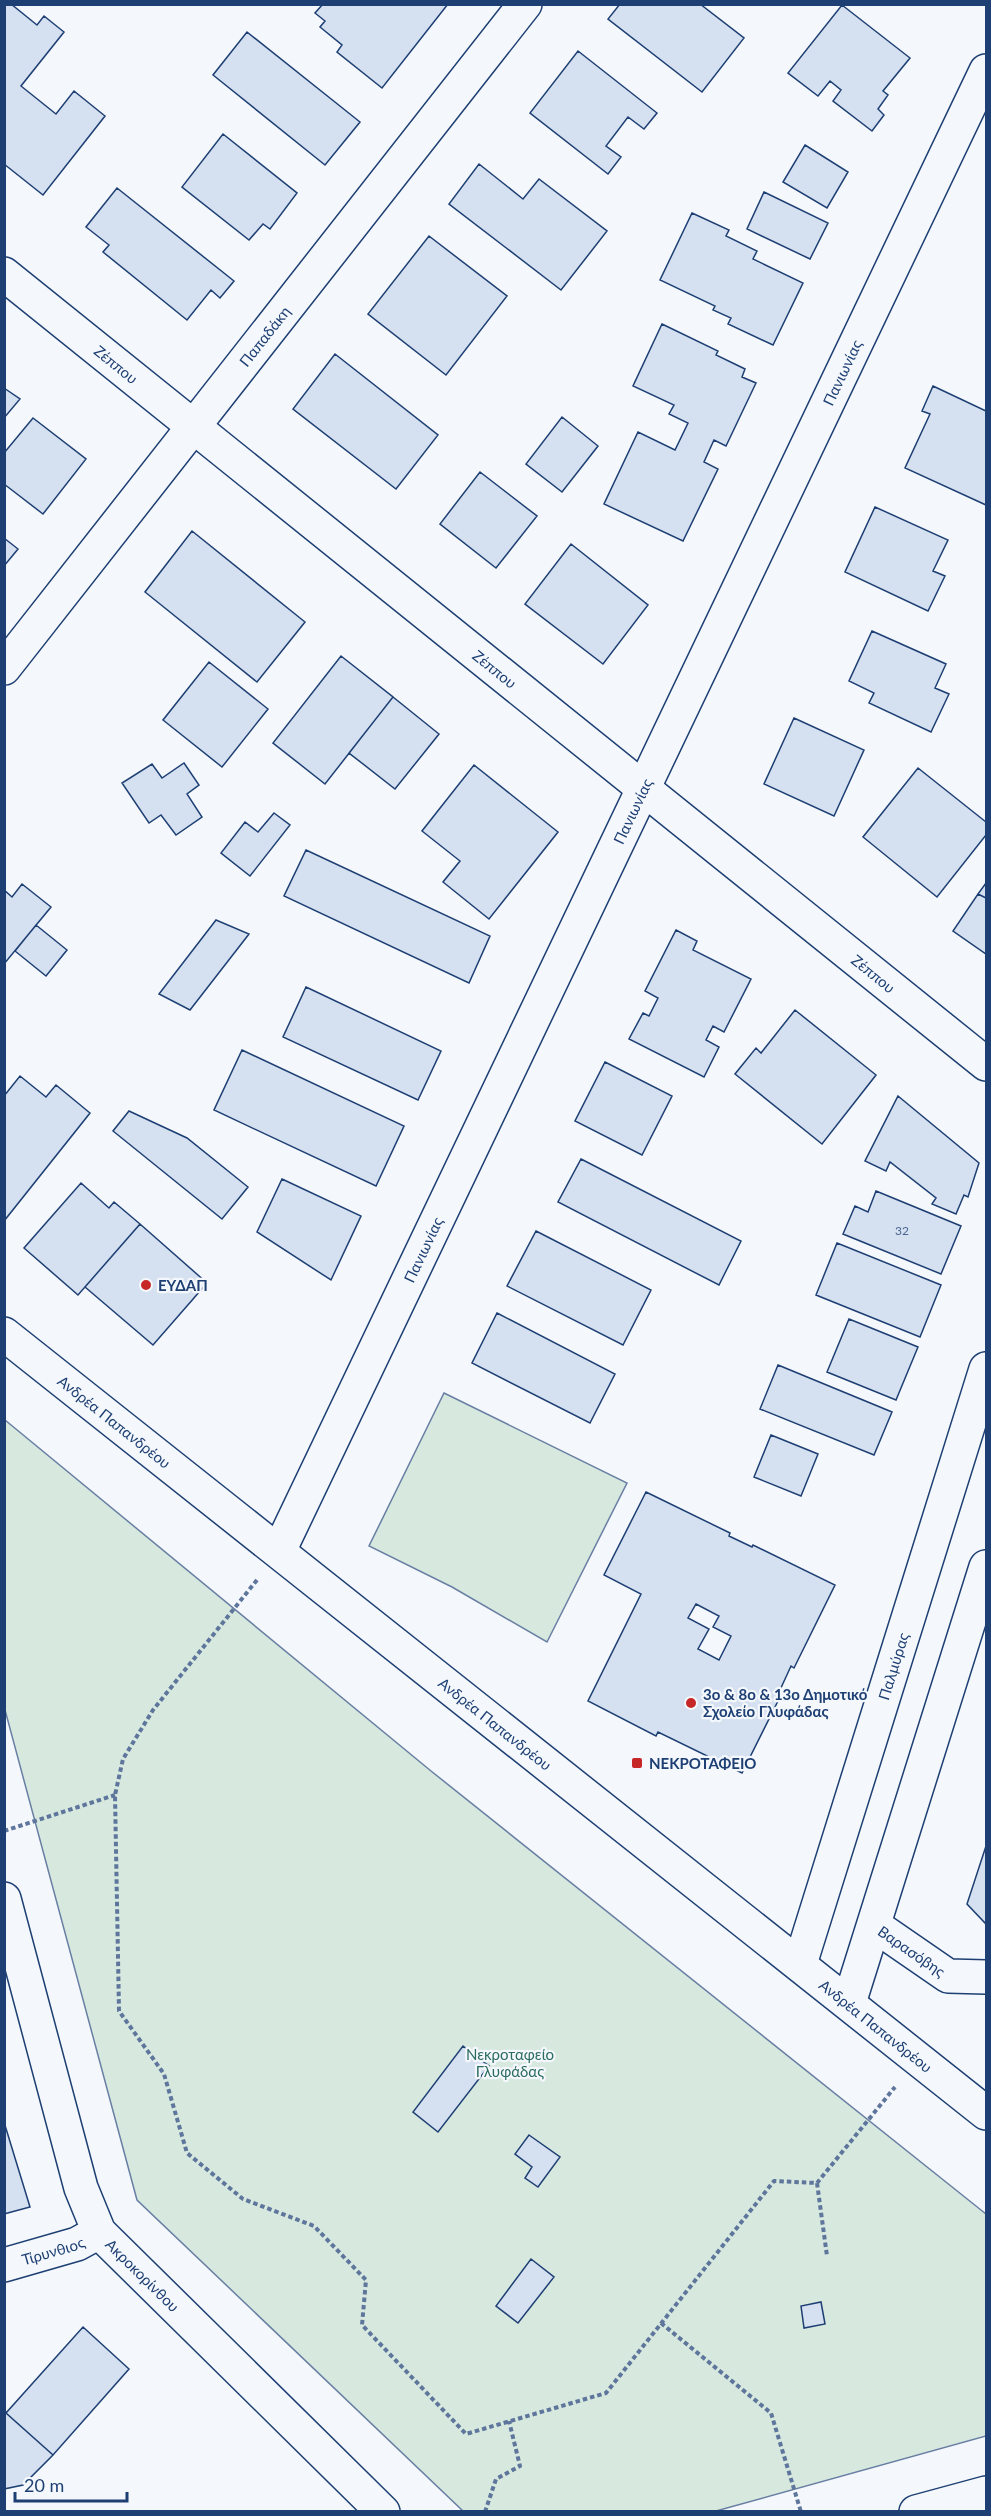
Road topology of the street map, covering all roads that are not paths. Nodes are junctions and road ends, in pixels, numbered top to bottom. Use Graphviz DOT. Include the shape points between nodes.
graph roads {
  1 [pos="525,4"];
  2 [pos="987,71"];
  3 [pos="4,273"];
  4 [pos="194,426"];
  5 [pos="4,668"];
  6 [pos="644,789"];
  7 [pos="987,1064"];
  8 [pos="4,1334"];
  9 [pos="987,1369"];
  10 [pos="279,1551"];
  11 [pos="987,1567"];
  12 [pos="4,1899"];
  13 [pos="873,1925"];
  14 [pos="800,1964"];
  15 [pos="987,1977"];
  16 [pos="849,2003"];
  17 [pos="987,2113"];
  18 [pos="99,2232"];
  19 [pos="4,2265"];
  20 [pos="987,2493"];
  21 [pos="383,2511"];
  22 [pos="916,2511"];
  1 -- 4 [label="street, Παπαδάκη"];
  2 -- 6 [label="street, Πανιωνίας"];
  3 -- 4 [label="street, Ζέππου"];
  4 -- 5 [label="street, Παπαδάκη"];
  4 -- 6 [label="street, Ζέππου"];
  6 -- 7 [label="street, Ζέππου"];
  6 -- 10 [label="street, Πανιωνίας"];
  8 -- 10 [label="street, Ανδρέα Παπανδρέου"];
  9 -- 14 [label="street, Παλμύρας"];
  10 -- 14 [label="street, Ανδρέα Παπανδρέου"];
  11 -- 13 [label="street"];
  12 -- 18 [label="street, Ακροκορίνθου" via="81,2188"];
  13 -- 15 [label="street, Βαρασόβης" via="948,1976"];
  13 -- 16 [label="street"];
  14 -- 16 [label="street, Ανδρέα Παπανδρέου"];
  16 -- 17 [label="street, Ανδρέα Παπανδρέου"];
  18 -- 19 [label="street, Τίρυνθιος" via="77,2244"];
  18 -- 21 [label="street, Ακροκορίνθου"];
  20 -- 22 [label="street"];
}
